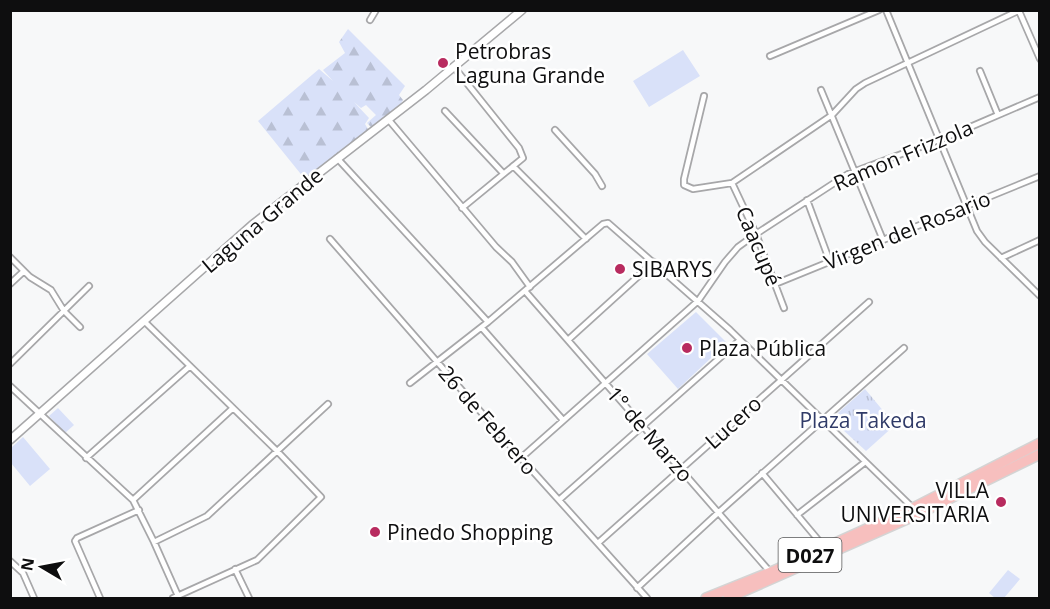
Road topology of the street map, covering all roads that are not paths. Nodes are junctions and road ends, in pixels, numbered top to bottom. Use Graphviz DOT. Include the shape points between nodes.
graph roads {
  1 [pos="376,10"];
  2 [pos="879,10"];
  3 [pos="886,10"];
  4 [pos="520,11"];
  5 [pos="1020,11"];
  6 [pos="370,20"];
  7 [pos="770,56"];
  8 [pos="1040,59"];
  9 [pos="908,63"];
  10 [pos="454,67"];
  11 [pos="980,71"];
  12 [pos="822,90"];
  13 [pos="704,96"];
  14 [pos="1040,98"];
  15 [pos="445,111"];
  16 [pos="998,115"];
  17 [pos="832,116"];
  18 [pos="388,119"];
  19 [pos="555,130"];
  20 [pos="939,140"];
  21 [pos="337,158"];
  22 [pos="513,166"];
  23 [pos="855,171"];
  24 [pos="503,174"];
  25 [pos="1040,176"];
  26 [pos="732,183"];
  27 [pos="602,186"];
  28 [pos="807,200"];
  29 [pos="967,206"];
  30 [pos="462,208"];
  31 [pos="756,234"];
  32 [pos="330,239"];
  33 [pos="586,239"];
  34 [pos="883,240"];
  35 [pos="1040,240"];
  36 [pos="10,257"];
  37 [pos="1001,258"];
  38 [pos="830,261"];
  39 [pos="654,262"];
  40 [pos="24,271"];
  41 [pos="10,284"];
  42 [pos="775,284"];
  43 [pos="89,286"];
  44 [pos="530,287"];
  45 [pos="525,291"];
  46 [pos="1040,296"];
  47 [pos="698,301"];
  48 [pos="869,302"];
  49 [pos="784,308"];
  50 [pos="64,311"];
  51 [pos="145,322"];
  52 [pos="488,322"];
  53 [pos="80,327"];
  54 [pos="482,328"];
  55 [pos="568,340"];
  56 [pos="740,340"];
  57 [pos="904,348"];
  58 [pos="438,363"];
  59 [pos="10,364"];
  60 [pos="190,366"];
  61 [pos="781,380"];
  62 [pos="605,382"];
  63 [pos="410,383"];
  64 [pos="10,386"];
  65 [pos="328,404"];
  66 [pos="233,408"];
  67 [pos="40,416"];
  68 [pos="563,420"];
  69 [pos="823,421"];
  70 [pos="644,427"];
  71 [pos="10,440"];
  72 [pos="1040,443"];
  73 [pos="277,451"];
  74 [pos="1040,454"];
  75 [pos="86,458"];
  76 [pos="521,458"];
  77 [pos="864,463"];
  78 [pos="680,469"];
  79 [pos="762,473"];
  80 [pos="133,500"];
  81 [pos="559,500"];
  82 [pos="139,510"];
  83 [pos="719,512"];
  84 [pos="915,512"];
  85 [pos="798,515"];
  86 [pos="154,542"];
  87 [pos="598,543"];
  88 [pos="825,548"];
  89 [pos="10,561"];
  90 [pos="13,568"];
  91 [pos="235,569"];
  92 [pos="772,575"];
  93 [pos="637,588"];
  94 [pos="34,598"];
  95 [pos="100,598"];
  96 [pos="176,598"];
  97 [pos="249,598"];
  98 [pos="647,598"];
  99 [pos="706,598"];
  100 [pos="728,598"];
  1 -- 6 [label="street"];
  2 -- 7 [label="street"];
  3 -- 9 [label="street"];
  4 -- 10 [label="main road, Laguna Grande"];
  5 -- 8 [label="street"];
  5 -- 9 [label="street"];
  9 -- 17 [label="street" via="861,86"];
  9 -- 20 [label="street"];
  10 -- 18 [label="main road, Laguna Grande"];
  10 -- 22 [label="street" via="519,148 523,158"];
  11 -- 16 [label="street"];
  12 -- 17 [label="street"];
  13 -- 26 [label="street" via="684,185 693,189"];
  14 -- 16 [label="street, Ramon Frizzola"];
  15 -- 24 [label="street"];
  16 -- 20 [label="street, Ramon Frizzola"];
  17 -- 23 [label="street"];
  17 -- 26 [label="street"];
  18 -- 21 [label="main road, Laguna Grande"];
  18 -- 30 [label="street"];
  19 -- 27 [label="street"];
  20 -- 23 [label="street, Ramon Frizzola"];
  20 -- 29 [label="street"];
  21 -- 51 [label="main road, Laguna Grande" via="252,225"];
  21 -- 52 [label="street"];
  22 -- 24 [label="street"];
  22 -- 33 [label="street"];
  23 -- 28 [label="street, Ramon Frizzola"];
  23 -- 34 [label="street"];
  24 -- 30 [label="street"];
  25 -- 29 [label="street, Virgen del Rosario"];
  26 -- 31 [label="street, Caacupé"];
  28 -- 31 [label="street, Ramon Frizzola"];
  28 -- 38 [label="street"];
  29 -- 34 [label="street, Virgen del Rosario"];
  29 -- 37 [label="street" via="977,231"];
  30 -- 44 [label="street"];
  31 -- 42 [label="street, Caacupé"];
  31 -- 47 [label="street, Ramon Frizzola" via="725,262"];
  32 -- 58 [label="street, 26 de Febrero"];
  33 -- 39 [label="street" via="608,223"];
  33 -- 44 [label="street"];
  34 -- 38 [label="street, Virgen del Rosario"];
  35 -- 37 [label="street"];
  36 -- 40 [label="street"];
  37 -- 46 [label="street"];
  38 -- 42 [label="street, Virgen del Rosario"];
  39 -- 47 [label="street"];
  39 -- 55 [label="street"];
  40 -- 41 [label="street"];
  40 -- 50 [label="street" via="51,291"];
  42 -- 49 [label="street, Caacupé"];
  43 -- 50 [label="street"];
  44 -- 45 [label="street"];
  45 -- 52 [label="street"];
  45 -- 55 [label="street, 1° de Marzo"];
  47 -- 56 [label="street"];
  47 -- 62 [label="street, Ramon Frizzola"];
  48 -- 61 [label="street, Lucero"];
  50 -- 53 [label="street"];
  50 -- 59 [label="street"];
  51 -- 60 [label="street"];
  51 -- 67 [label="main road, Laguna Grande"];
  52 -- 54 [label="street"];
  54 -- 58 [label="street"];
  54 -- 68 [label="street"];
  55 -- 62 [label="street, 1° de Marzo"];
  56 -- 61 [label="street"];
  56 -- 70 [label="street"];
  57 -- 69 [label="street"];
  58 -- 63 [label="street"];
  58 -- 76 [label="street, 26 de Febrero"];
  60 -- 66 [label="street"];
  60 -- 75 [label="street"];
  61 -- 69 [label="street"];
  61 -- 78 [label="street, Lucero"];
  62 -- 68 [label="street, Ramon Frizzola"];
  62 -- 70 [label="street, 1° de Marzo"];
  64 -- 67 [label="street"];
  65 -- 73 [label="street"];
  66 -- 73 [label="street"];
  66 -- 80 [label="street"];
  67 -- 71 [label="main road, Laguna Grande"];
  67 -- 75 [label="street"];
  68 -- 76 [label="street, Ramon Frizzola"];
  69 -- 77 [label="street"];
  69 -- 79 [label="street"];
  70 -- 78 [label="street, 1° de Marzo"];
  70 -- 81 [label="street"];
  72 -- 84 [label="highway, D027"];
  73 -- 86 [label="street" via="207,516"];
  73 -- 91 [label="street" via="321,497 256,560"];
  74 -- 84 [label="highway, D027"];
  75 -- 80 [label="street"];
  76 -- 81 [label="street, 26 de Febrero"];
  77 -- 84 [label="street"];
  77 -- 85 [label="street"];
  78 -- 83 [label="street, 1° de Marzo"];
  78 -- 87 [label="street, Lucero"];
  79 -- 83 [label="street"];
  79 -- 85 [label="street"];
  80 -- 82 [label="street"];
  81 -- 87 [label="street, 26 de Febrero"];
  82 -- 86 [label="street"];
  82 -- 95 [label="street" via="77,538 75,544"];
  83 -- 92 [label="street, 1° de Marzo"];
  83 -- 93 [label="street"];
  84 -- 88 [label="highway, D027"];
  84 -- 92 [label="highway, D027"];
  85 -- 88 [label="street"];
  86 -- 96 [label="street"];
  87 -- 93 [label="street, 26 de Febrero"];
  88 -- 92 [label="highway, D027"];
  89 -- 90 [label="street"];
  90 -- 94 [label="street" via="23,573"];
  91 -- 96 [label="street"];
  91 -- 97 [label="street"];
  92 -- 99 [label="highway, D027"];
  92 -- 100 [label="highway, D027"];
  93 -- 98 [label="street, 26 de Febrero"];
}
